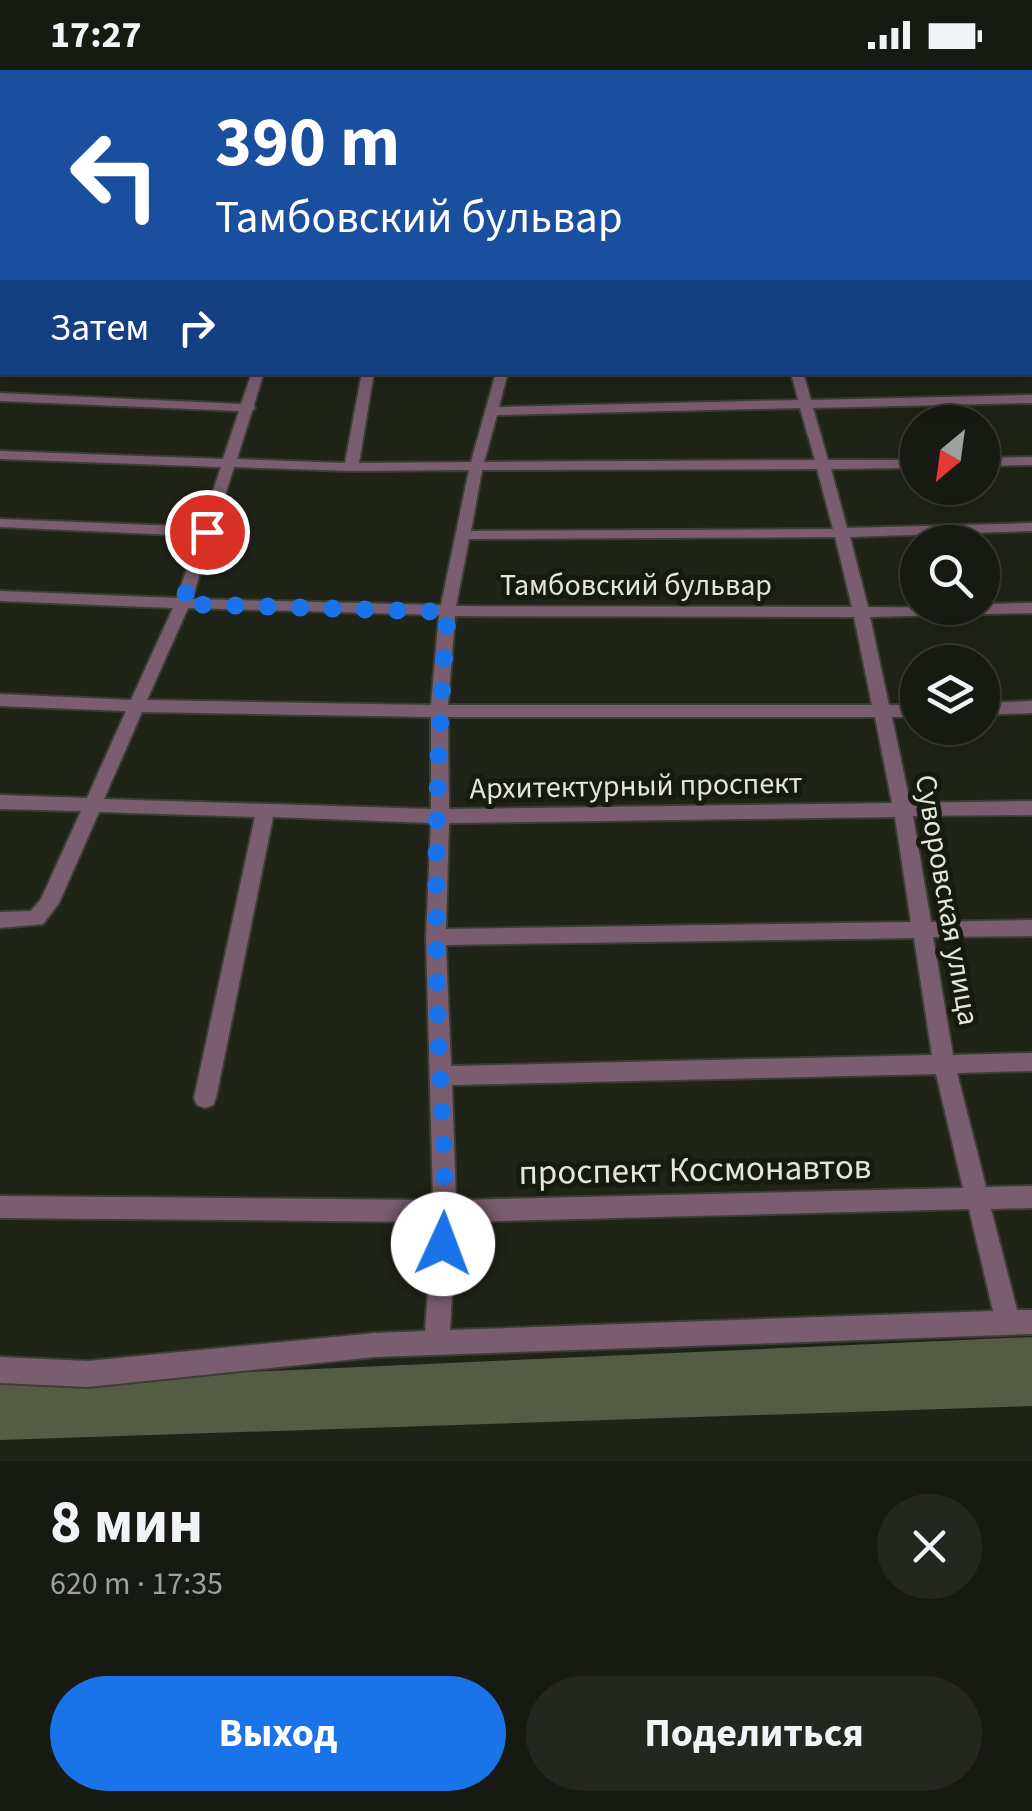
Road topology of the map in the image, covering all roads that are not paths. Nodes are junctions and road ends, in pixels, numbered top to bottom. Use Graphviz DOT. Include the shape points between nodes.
graph roads {
  1 [pos="257,375"];
  2 [pos="367,375"];
  3 [pos="501,375"];
  4 [pos="798,375"];
  5 [pos="0,397"];
  6 [pos="1032,399"];
  7 [pos="806,406"];
  8 [pos="249,408"];
  9 [pos="490,411"];
  10 [pos="0,456"];
  11 [pos="1032,461"];
  12 [pos="1000,462"];
  13 [pos="231,464"];
  14 [pos="900,465"];
  15 [pos="821,467"];
  16 [pos="350,468"];
  17 [pos="476,468"];
  18 [pos="0,523"];
  19 [pos="1032,528"];
  20 [pos="207,532"];
  21 [pos="840,533"];
  22 [pos="464,535"];
  23 [pos="0,596"];
  24 [pos="182,604"];
  25 [pos="1032,608"];
  26 [pos="448,612"];
  27 [pos="862,614"];
  28 [pos="0,700"];
  29 [pos="134,706"];
  30 [pos="1032,707"];
  31 [pos="1000,708"];
  32 [pos="439,711"];
  33 [pos="882,712"];
  34 [pos="900,712"];
  35 [pos="0,802"];
  36 [pos="89,807"];
  37 [pos="1032,808"];
  38 [pos="903,811"];
  39 [pos="265,813"];
  40 [pos="438,816"];
  41 [pos="0,920"];
  42 [pos="1032,928"];
  43 [pos="924,930"];
  44 [pos="436,937"];
  45 [pos="1032,1062"];
  46 [pos="944,1064"];
  47 [pos="439,1076"];
  48 [pos="206,1098"];
  49 [pos="1032,1197"];
  50 [pos="978,1198"];
  51 [pos="0,1207"];
  52 [pos="445,1210"];
  53 [pos="1020,1322"];
  54 [pos="436,1343"];
  55 [pos="0,1370"];
  1 -- 8 [label="street"];
  2 -- 16 [label="street"];
  3 -- 9 [label="street"];
  4 -- 7 [label="street, Суворовская улица"];
  5 -- 8 [label="street"];
  6 -- 7 [label="street"];
  7 -- 9 [label="street"];
  7 -- 15 [label="street, Суворовская улица"];
  8 -- 13 [label="street"];
  9 -- 17 [label="street"];
  10 -- 13 [label="street"];
  11 -- 12 [label="street"];
  13 -- 16 [label="street"];
  13 -- 20 [label="street"];
  14 -- 15 [label="street"];
  15 -- 17 [label="street"];
  15 -- 21 [label="street, Суворовская улица"];
  16 -- 17 [label="street"];
  17 -- 22 [label="street"];
  18 -- 20 [label="street"];
  19 -- 21 [label="street"];
  20 -- 24 [label="street"];
  21 -- 22 [label="street"];
  21 -- 27 [label="street, Суворовская улица"];
  22 -- 26 [label="street"];
  23 -- 24 [label="street, Тамбовский бульвар"];
  24 -- 26 [label="street, Тамбовский бульвар"];
  24 -- 29 [label="street"];
  25 -- 27 [label="street, Тамбовский бульвар"];
  26 -- 27 [label="street, Тамбовский бульвар"];
  26 -- 32 [label="street"];
  27 -- 33 [label="street, Суворовская улица"];
  28 -- 29 [label="street"];
  29 -- 32 [label="street"];
  29 -- 36 [label="street"];
  30 -- 31 [label="street"];
  32 -- 33 [label="street"];
  32 -- 40 [label="street"];
  33 -- 34 [label="street"];
  33 -- 38 [label="street, Суворовская улица"];
  35 -- 36 [label="street, Архитектурный проспект"];
  36 -- 39 [label="street, Архитектурный проспект"];
  36 -- 41 [label="street" via="49,903 36,918"];
  37 -- 38 [label="street, Архитектурный проспект"];
  38 -- 40 [label="street, Архитектурный проспект"];
  38 -- 43 [label="street, Суворовская улица"];
  39 -- 40 [label="street, Архитектурный проспект"];
  39 -- 48 [label="street"];
  40 -- 44 [label="street"];
  42 -- 43 [label="street"];
  43 -- 44 [label="street"];
  43 -- 46 [label="street, Суворовская улица"];
  44 -- 47 [label="street"];
  45 -- 46 [label="street"];
  46 -- 47 [label="street"];
  46 -- 50 [label="street, Суворовская улица"];
  47 -- 52 [label="street"];
  49 -- 50 [label="street, проспект Космонавтов"];
  50 -- 52 [label="street, проспект Космонавтов"];
  50 -- 53 [label="street, Суворовская улица"];
  51 -- 52 [label="street, проспект Космонавтов"];
  52 -- 54 [label="street"];
  53 -- 54 [label="street"];
  54 -- 55 [label="street" via="88,1374"];
}
